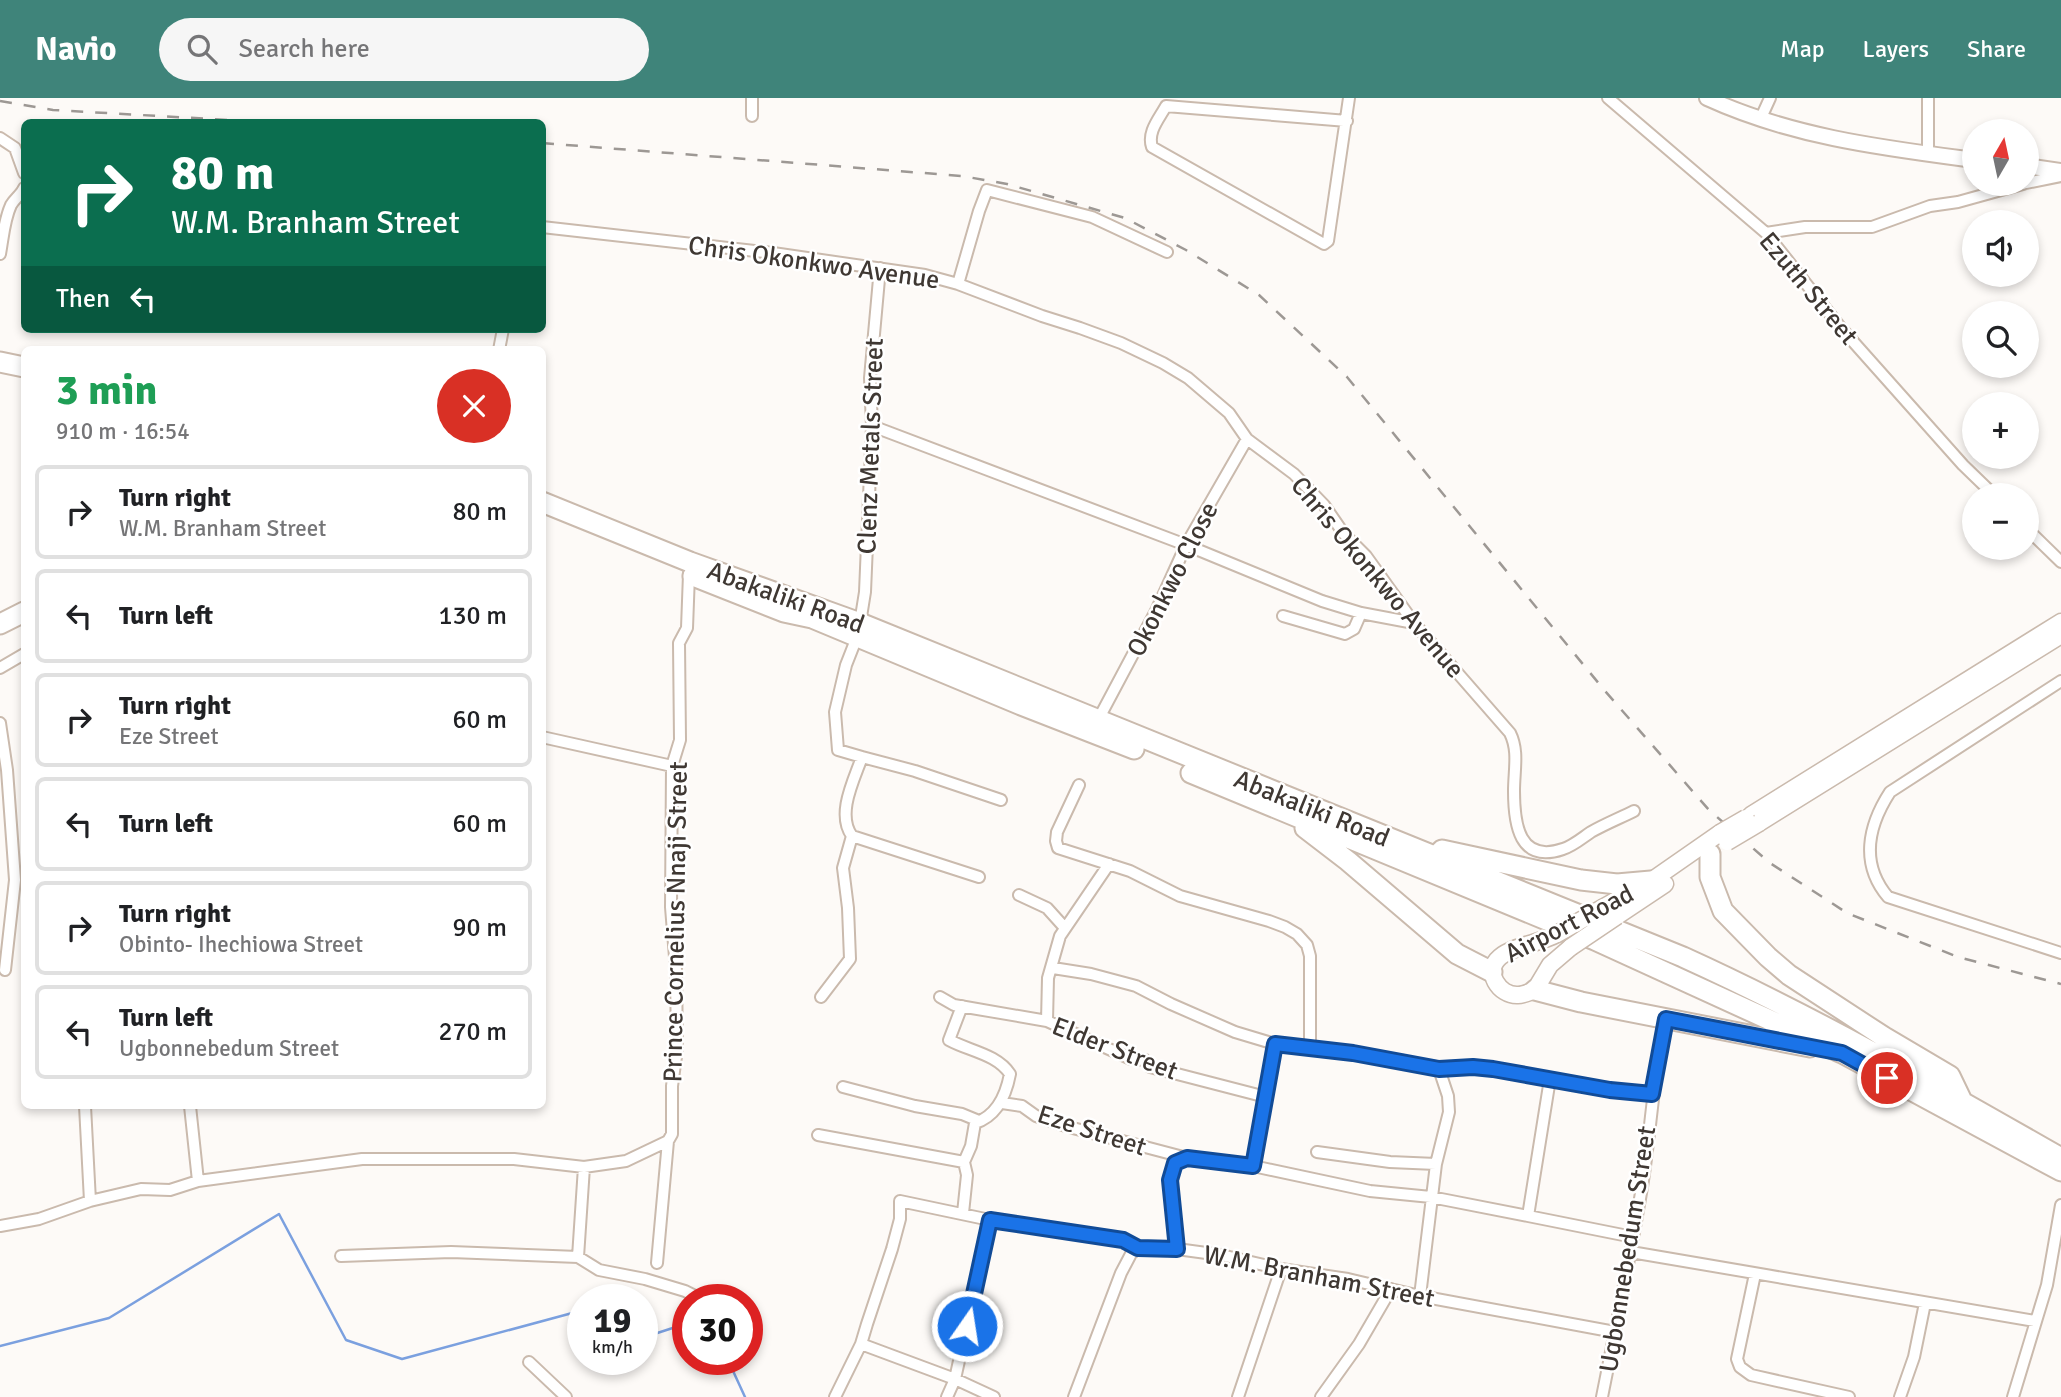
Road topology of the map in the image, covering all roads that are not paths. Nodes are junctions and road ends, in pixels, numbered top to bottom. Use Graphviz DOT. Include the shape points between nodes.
graph roads {
  1 [pos="752,98"];
  2 [pos="1349,98"];
  3 [pos="1608,98"];
  4 [pos="1770,98"];
  5 [pos="1928,98"];
  6 [pos="1713,99"];
  7 [pos="752,116"];
  8 [pos="1760,120"];
  9 [pos="1347,121"];
  10 [pos="0,138"];
  11 [pos="1928,154"];
  12 [pos="1962,158"];
  13 [pos="21,165"];
  14 [pos="2039,169"];
  15 [pos="2061,173"];
  16 [pos="2039,179"];
  17 [pos="21,196"];
  18 [pos="1979,196"];
  19 [pos="546,227"];
  20 [pos="1766,233"];
  21 [pos="1167,252"];
  22 [pos="0,254"];
  23 [pos="880,268"];
  24 [pos="958,284"];
  25 [pos="0,362"];
  26 [pos="21,366"];
  27 [pos="872,426"];
  28 [pos="1247,439"];
  29 [pos="1982,483"];
  30 [pos="546,504"];
  31 [pos="546,518"];
  32 [pos="2039,541"];
  33 [pos="1186,545"];
  34 [pos="2061,562"];
  35 [pos="689,574"];
  36 [pos="21,604"];
  37 [pos="0,610"];
  38 [pos="1360,613"];
  39 [pos="21,614"];
  40 [pos="1283,616"];
  41 [pos="2061,622"];
  42 [pos="1414,623"];
  43 [pos="0,624"];
  44 [pos="859,630"];
  45 [pos="2061,635"];
  46 [pos="21,656"];
  47 [pos="0,668"];
  48 [pos="2061,681"];
  49 [pos="1098,720"];
  50 [pos="0,723"];
  51 [pos="546,738"];
  52 [pos="862,757"];
  53 [pos="672,766"];
  54 [pos="1079,785"];
  55 [pos="1002,800"];
  56 [pos="1634,811"];
  57 [pos="1288,814"];
  58 [pos="1755,819"];
  59 [pos="852,836"];
  60 [pos="1724,837"];
  61 [pos="1387,838"];
  62 [pos="1710,854"];
  63 [pos="1109,864"];
  64 [pos="979,877"];
  65 [pos="1651,881"];
  66 [pos="1018,895"];
  67 [pos="1611,911"];
  68 [pos="1065,928"];
  69 [pos="2061,953"];
  70 [pos="1053,968"];
  71 [pos="5,970"];
  72 [pos="1492,972"];
  73 [pos="1535,990"];
  74 [pos="940,997"];
  75 [pos="821,998"];
  76 [pos="962,1006"];
  77 [pos="1666,1019"];
  78 [pos="1047,1021"];
  79 [pos="1275,1044"];
  80 [pos="1310,1047"];
  81 [pos="1842,1053"];
  82 [pos="1439,1069"];
  83 [pos="1550,1079"];
  84 [pos="843,1087"];
  85 [pos="1652,1094"];
  86 [pos="1266,1097"];
  87 [pos="1002,1103"];
  88 [pos="1958,1108"];
  89 [pos="85,1109"];
  90 [pos="190,1109"];
  91 [pos="979,1121"];
  92 [pos="818,1135"];
  93 [pos="668,1141"];
  94 [pos="1317,1152"];
  95 [pos="1187,1158"];
  96 [pos="2061,1158"];
  97 [pos="964,1162"];
  98 [pos="1436,1164"];
  99 [pos="1253,1166"];
  100 [pos="584,1167"];
  101 [pos="2061,1171"];
  102 [pos="198,1181"];
  103 [pos="1431,1196"];
  104 [pos="90,1201"];
  105 [pos="2061,1205"];
  106 [pos="963,1213"];
  107 [pos="1528,1216"];
  108 [pos="990,1220"];
  109 [pos="0,1226"];
  110 [pos="1633,1237"];
  111 [pos="1138,1248"];
  112 [pos="1177,1249"];
  113 [pos="1631,1252"];
  114 [pos="341,1256"];
  115 [pos="578,1257"];
  116 [pos="657,1263"];
  117 [pos="1281,1269"];
  118 [pos="1755,1274"];
  119 [pos="672,1288"];
  120 [pos="1391,1289"];
  121 [pos="1420,1296"];
  122 [pos="1925,1303"];
  123 [pos="2035,1321"];
  124 [pos="1615,1332"];
  125 [pos="861,1343"];
  126 [pos="529,1362"];
  127 [pos="955,1379"];
  128 [pos="566,1397"];
  129 [pos="835,1397"];
  130 [pos="947,1397"];
  131 [pos="993,1397"];
  132 [pos="1074,1397"];
  133 [pos="1238,1397"];
  134 [pos="1321,1397"];
  135 [pos="1602,1397"];
  136 [pos="1849,1397"];
  137 [pos="1900,1397"];
  138 [pos="2013,1397"];
  1 -- 7 [label="street"];
  2 -- 9 [label="street"];
  3 -- 20 [label="street, Ezuth Street"];
  4 -- 8 [label="street"];
  5 -- 11 [label="street"];
  6 -- 8 [label="main road"];
  8 -- 11 [label="main road" via="1832,139"];
  9 -- 9 [label="street" via="1324,244 1150,142 1166,106"];
  10 -- 13 [label="street" via="15,148"];
  11 -- 12 [label="main road"];
  14 -- 15 [label="main road"];
  15 -- 16 [label="street"];
  17 -- 22 [label="street" via="9,210"];
  18 -- 20 [label="street" via="1930,206 1872,227 1805,227"];
  19 -- 23 [label="street, Chris Okonkwo Avenue"];
  20 -- 29 [label="street, Ezuth Street" via="1841,327"];
  21 -- 24 [label="street" via="1092,217 987,190"];
  23 -- 24 [label="street, Chris Okonkwo Avenue"];
  23 -- 27 [label="street, Clenz Metals Street" via="870,378"];
  24 -- 28 [label="street, Chris Okonkwo Avenue" via="1121,343 1163,363 1229,413"];
  25 -- 26 [label="highway"];
  27 -- 33 [label="street"];
  27 -- 44 [label="street, Clenz Metals Street" via="865,592"];
  28 -- 33 [label="street, Okonkwo Close"];
  28 -- 42 [label="street, Chris Okonkwo Avenue" via="1294,474 1324,505"];
  30 -- 44 [label="highway, Abakaliki Road"];
  31 -- 35 [label="highway, Abakaliki Road"];
  32 -- 34 [label="street"];
  33 -- 38 [label="street"];
  33 -- 49 [label="street, Okonkwo Close"];
  35 -- 44 [label="highway, Abakaliki Road" via="784,612"];
  35 -- 53 [label="street, Prince Cornelius Nnaji Street" via="687,628 679,643 680,740"];
  36 -- 37 [label="highway"];
  38 -- 40 [label="street" via="1354,629 1345,634"];
  38 -- 42 [label="street"];
  39 -- 43 [label="highway"];
  41 -- 58 [label="main road, Airport Road"];
  42 -- 56 [label="street, Chris Okonkwo Avenue" via="1510,733 1515,744 1517,825 1531,850 1566,849"];
  44 -- 49 [label="highway, Abakaliki Road"];
  44 -- 52 [label="street, Clenz Metals Street" via="835,712 838,750"];
  44 -- 57 [label="highway, Abakaliki Road"];
  45 -- 58 [label="main road, Airport Road"];
  46 -- 47 [label="street"];
  48 -- 69 [label="street" via="1890,792 1871,834 1870,862 1888,897"];
  49 -- 61 [label="highway, Abakaliki Road"];
  50 -- 71 [label="street" via="15,880"];
  51 -- 53 [label="street"];
  52 -- 55 [label="street"];
  52 -- 59 [label="street" via="846,816"];
  53 -- 93 [label="street, Prince Cornelius Nnaji Street" via="671,907 677,1037 673,1134"];
  54 -- 63 [label="street" via="1056,841 1058,848"];
  57 -- 72 [label="highway" via="1457,954"];
  57 -- 81 [label="highway, Abakaliki Road" via="1595,940"];
  58 -- 60 [label="main road, Airport Road, bridge"];
  59 -- 64 [label="street"];
  59 -- 75 [label="street" via="843,868 850,960"];
  60 -- 62 [label="main road, Airport Road"];
  60 -- 65 [label="main road, Airport Road"];
  61 -- 65 [label="highway" via="1569,878 1617,884"];
  61 -- 88 [label="highway, Abakaliki Road" via="1737,982"];
  62 -- 67 [label="main road, Airport Road"];
  62 -- 88 [label="highway" via="1710,877 1723,911 1789,975 1950,1076"];
  63 -- 68 [label="street"];
  63 -- 80 [label="street" via="1180,896 1269,921 1297,934 1310,956"];
  65 -- 67 [label="main road, Airport Road"];
  66 -- 68 [label="street" via="1047,908"];
  67 -- 72 [label="main road, Airport Road, bridge" via="1505,953"];
  67 -- 73 [label="main road, Airport Road, bridge" via="1550,964"];
  68 -- 70 [label="street"];
  70 -- 78 [label="street" via="1048,978"];
  70 -- 79 [label="street" via="1136,986 1235,1032"];
  72 -- 73 [label="main road, Airport Road" via="1505,992 1519,995"];
  73 -- 77 [label="highway"];
  74 -- 76 [label="street, Elder Street"];
  76 -- 78 [label="street, Elder Street"];
  76 -- 87 [label="street" via="949,1040 1007,1069 1010,1074"];
  77 -- 81 [label="highway"];
  77 -- 85 [label="street, Ugbonnebedum Street"];
  78 -- 86 [label="street, Elder Street" via="1131,1059 1145,1060 1150,1067"];
  79 -- 80 [label="street"];
  79 -- 86 [label="street"];
  80 -- 82 [label="street"];
  81 -- 88 [label="highway, Abakaliki Road"];
  82 -- 83 [label="street" via="1473,1067"];
  82 -- 98 [label="street" via="1449,1112"];
  83 -- 85 [label="street"];
  83 -- 107 [label="street"];
  84 -- 91 [label="street"];
  85 -- 110 [label="street, Ugbonnebedum Street"];
  86 -- 99 [label="street"];
  87 -- 91 [label="street"];
  87 -- 95 [label="street, Eze Street" via="1022,1106 1035,1116 1069,1127"];
  88 -- 96 [label="highway, Abakaliki Road"];
  88 -- 101 [label="highway, Abakaliki Road"];
  89 -- 104 [label="street"];
  90 -- 102 [label="street"];
  91 -- 97 [label="street"];
  92 -- 97 [label="street"];
  93 -- 100 [label="street" via="626,1161"];
  93 -- 116 [label="street, Prince Cornelius Nnaji Street"];
  94 -- 98 [label="street"];
  95 -- 99 [label="street, Eze Street"];
  95 -- 112 [label="street" via="1175,1163 1170,1180"];
  97 -- 106 [label="street"];
  98 -- 103 [label="street"];
  99 -- 103 [label="street, Eze Street" via="1370,1191"];
  100 -- 102 [label="street" via="514,1159 362,1159"];
  100 -- 115 [label="street"];
  102 -- 104 [label="street" via="170,1190 141,1189"];
  103 -- 107 [label="street, Eze Street"];
  103 -- 121 [label="street"];
  104 -- 109 [label="street" via="39,1219"];
  105 -- 123 [label="street" via="2047,1285"];
  106 -- 108 [label="street, W.M. Branham Street"];
  106 -- 125 [label="street, W.M. Branham Street" via="901,1200 892,1248"];
  107 -- 110 [label="street, Eze Street"];
  108 -- 111 [label="street, W.M. Branham Street" via="1123,1240"];
  108 -- 127 [label="street"];
  110 -- 113 [label="street, Ugbonnebedum Street"];
  111 -- 112 [label="street, W.M. Branham Street"];
  111 -- 132 [label="street" via="1121,1273"];
  112 -- 117 [label="street, W.M. Branham Street"];
  113 -- 118 [label="street"];
  113 -- 124 [label="street, Ugbonnebedum Street"];
  114 -- 115 [label="street" via="450,1252"];
  115 -- 119 [label="street" via="599,1270"];
  117 -- 120 [label="street, W.M. Branham Street"];
  117 -- 133 [label="street"];
  118 -- 122 [label="street"];
  118 -- 136 [label="street" via="1737,1359 1740,1367 1751,1375"];
  120 -- 121 [label="street, W.M. Branham Street"];
  120 -- 134 [label="street"];
  121 -- 124 [label="street, W.M. Branham Street"];
  122 -- 123 [label="street"];
  122 -- 137 [label="street"];
  123 -- 138 [label="street"];
  124 -- 135 [label="street, Ugbonnebedum Street"];
  125 -- 127 [label="street"];
  125 -- 129 [label="street"];
  126 -- 128 [label="street"];
  127 -- 130 [label="street"];
  127 -- 131 [label="street"];
}
